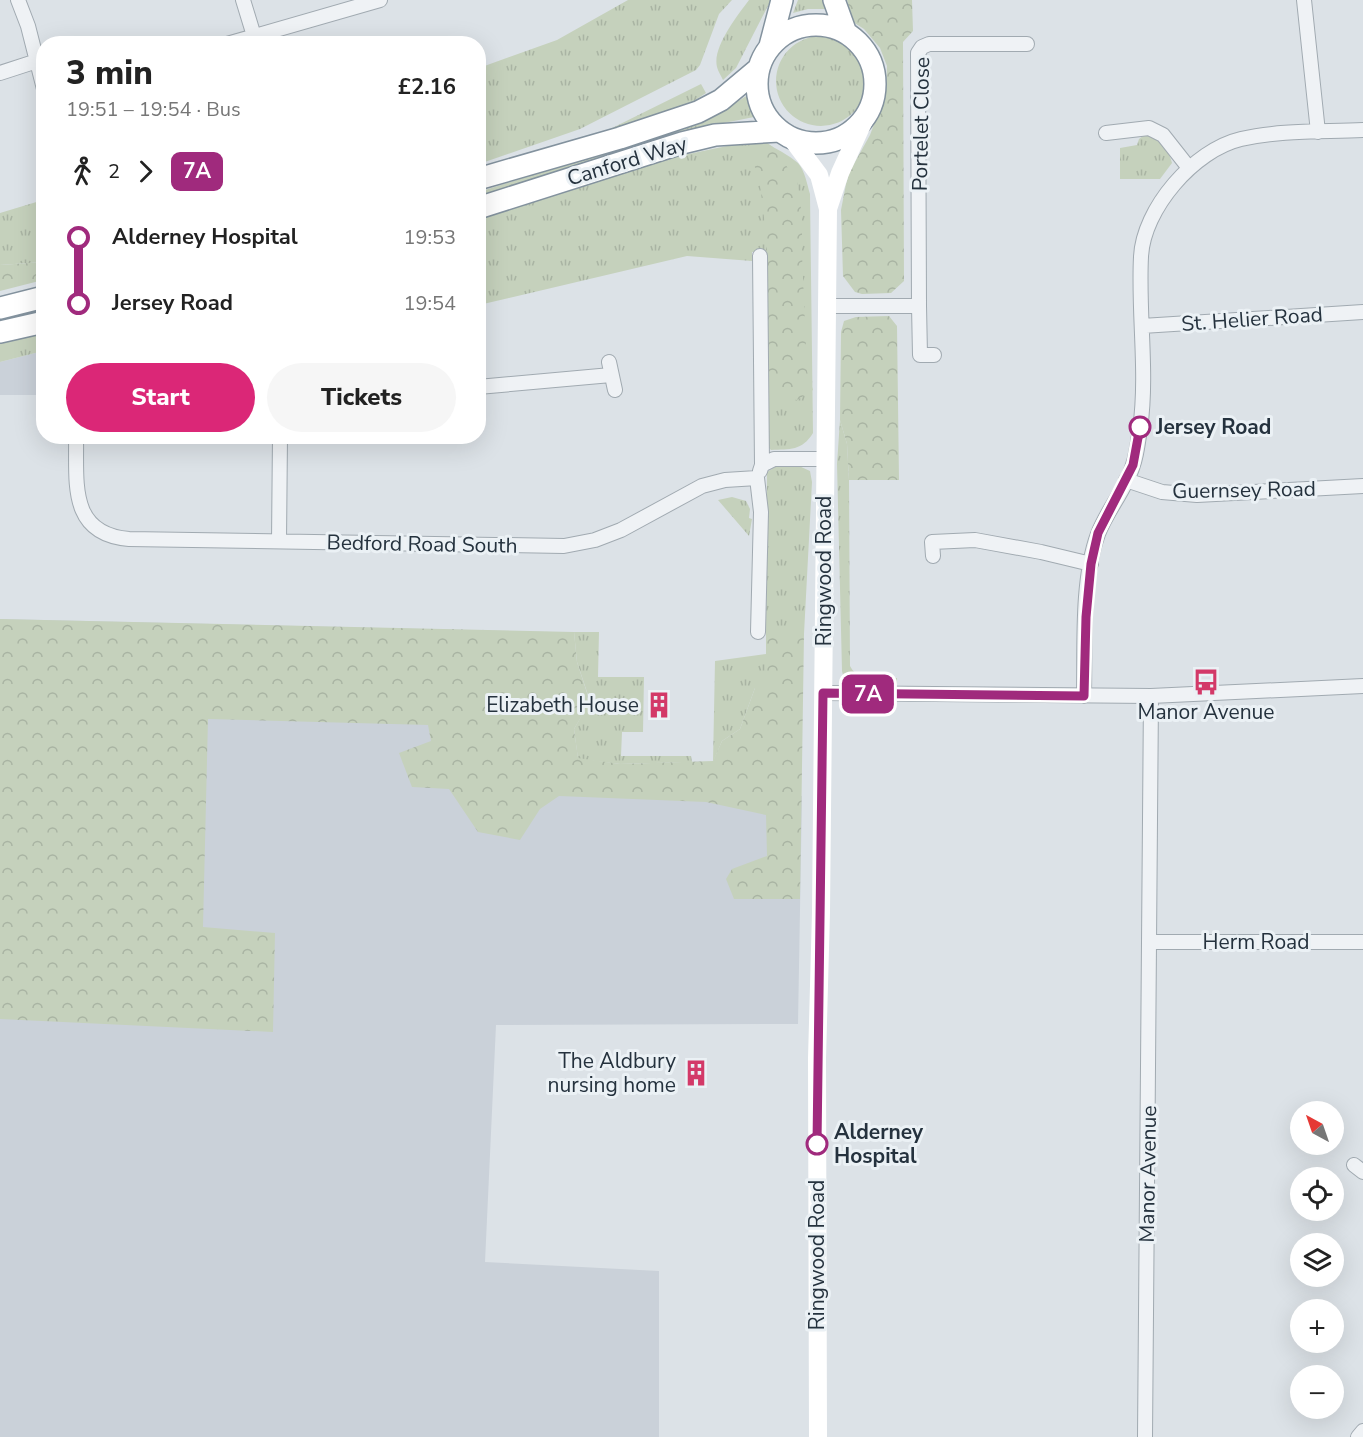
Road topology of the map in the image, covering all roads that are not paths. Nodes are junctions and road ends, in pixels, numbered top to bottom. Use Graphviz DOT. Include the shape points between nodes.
graph roads {
  1 [pos="18,0"];
  2 [pos="243,0"];
  3 [pos="380,0"];
  4 [pos="782,0"];
  5 [pos="834,0"];
  6 [pos="1304,0"];
  7 [pos="846,33"];
  8 [pos="254,36"];
  9 [pos="1027,44"];
  10 [pos="770,46"];
  11 [pos="36,58"];
  12 [pos="36,62"];
  13 [pos="758,69"];
  14 [pos="0,74"];
  15 [pos="866,116"];
  16 [pos="1363,130"];
  17 [pos="1318,132"];
  18 [pos="1106,133"];
  19 [pos="786,135"];
  20 [pos="1190,168"];
  21 [pos="486,177"];
  22 [pos="486,205"];
  23 [pos="828,209"];
  24 [pos="760,256"];
  25 [pos="36,299"];
  26 [pos="827,306"];
  27 [pos="919,306"];
  28 [pos="0,308"];
  29 [pos="1363,312"];
  30 [pos="36,324"];
  31 [pos="1142,326"];
  32 [pos="0,332"];
  33 [pos="934,355"];
  34 [pos="486,386"];
  35 [pos="615,390"];
  36 [pos="76,444"];
  37 [pos="280,444"];
  38 [pos="824,459"];
  39 [pos="760,472"];
  40 [pos="1126,480"];
  41 [pos="1363,486"];
  42 [pos="279,541"];
  43 [pos="933,556"];
  44 [pos="1091,564"];
  45 [pos="758,632"];
  46 [pos="1363,686"];
  47 [pos="823,693"];
  48 [pos="1084,696"];
  49 [pos="1151,696"];
  50 [pos="1150,942"];
  51 [pos="1363,942"];
  52 [pos="1363,1431"];
  53 [pos="818,1437"];
  54 [pos="1145,1437"];
  55 [pos="1358,1437"];
  1 -- 11 [label="street"];
  2 -- 8 [label="street"];
  3 -- 8 [label="street"];
  4 -- 10 [label="highway"];
  5 -- 7 [label="highway"];
  6 -- 17 [label="street"];
  7 -- 10 [label="highway" via="826,26 806,26 786,33"];
  7 -- 15 [label="highway" via="861,45 871,61 874,98"];
  9 -- 27 [label="street, Portelet Close" via="929,44 918,53"];
  10 -- 13 [label="highway"];
  12 -- 14 [label="street"];
  13 -- 19 [label="highway" via="757,92 764,114"];
  13 -- 21 [label="highway, Canford Way" via="721,100 698,112"];
  15 -- 19 [label="highway" via="852,131 833,141 813,144"];
  15 -- 23 [label="main road, Ringwood Road"];
  16 -- 17 [label="street"];
  17 -- 20 [label="street" via="1239,140 1211,152"];
  18 -- 20 [label="street" via="1149,128 1162,135"];
  19 -- 22 [label="highway, Canford Way" via="715,135"];
  19 -- 23 [label="main road, Ringwood Road" via="819,175"];
  20 -- 31 [label="street" via="1164,196 1149,223 1141,255"];
  23 -- 26 [label="main road, Ringwood Road"];
  24 -- 39 [label="street"];
  25 -- 28 [label="highway"];
  26 -- 27 [label="street"];
  26 -- 38 [label="main road, Ringwood Road"];
  27 -- 33 [label="street, Portelet Close" via="920,355"];
  29 -- 31 [label="street, St. Helier Road"];
  30 -- 32 [label="highway"];
  31 -- 40 [label="street" via="1140,427"];
  34 -- 35 [label="street" via="610,368"];
  36 -- 42 [label="street, Bedford Road South" via="80,505 92,526 103,534 129,539"];
  37 -- 42 [label="street"];
  38 -- 39 [label="street, Bedford Road South" via="774,459"];
  38 -- 47 [label="main road, Ringwood Road"];
  39 -- 42 [label="street, Bedford Road South" via="702,486 621,530 564,546"];
  39 -- 45 [label="street"];
  40 -- 41 [label="street, Guernsey Road" via="1162,492 1197,495"];
  40 -- 44 [label="street" via="1098,533"];
  43 -- 44 [label="street" via="932,542 975,540"];
  44 -- 48 [label="street"];
  46 -- 49 [label="street"];
  47 -- 48 [label="street"];
  47 -- 53 [label="main road, Ringwood Road" via="817,1038"];
  48 -- 49 [label="street"];
  49 -- 50 [label="street, Manor Avenue"];
  50 -- 51 [label="street, Herm Road"];
  50 -- 54 [label="street, Manor Avenue"];
  52 -- 55 [label="street"];
}
